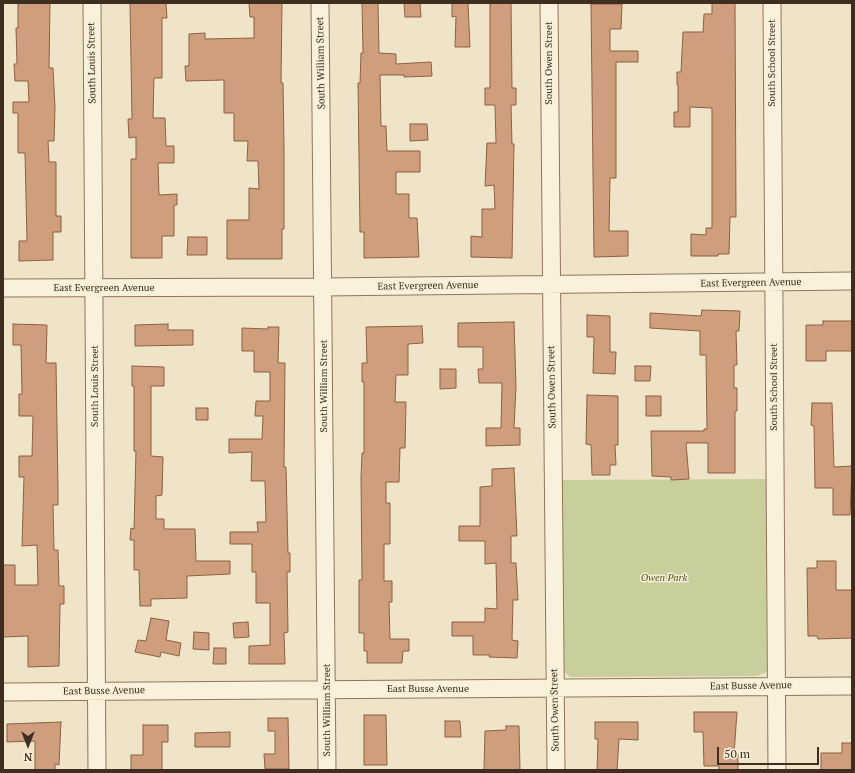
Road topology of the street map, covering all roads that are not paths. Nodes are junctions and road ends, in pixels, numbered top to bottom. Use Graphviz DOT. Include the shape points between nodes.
graph roads {
  1 [pos="92,3"];
  2 [pos="320,3"];
  3 [pos="549,3"];
  4 [pos="772,3"];
  5 [pos="852,281"];
  6 [pos="773,283"];
  7 [pos="551,285"];
  8 [pos="323,287"];
  9 [pos="3,288"];
  10 [pos="94,288"];
  11 [pos="776,686"];
  12 [pos="852,686"];
  13 [pos="554,688"];
  14 [pos="327,689"];
  15 [pos="97,691"];
  16 [pos="3,692"];
  17 [pos="97,770"];
  18 [pos="327,770"];
  19 [pos="556,770"];
  20 [pos="777,770"];
  1 -- 10 [label="street, South Louis Street"];
  2 -- 8 [label="street, South William Street"];
  3 -- 7 [label="street, South Owen Street"];
  4 -- 6 [label="street, South School Street"];
  5 -- 6 [label="street, East Evergreen Avenue"];
  6 -- 7 [label="street, East Evergreen Avenue"];
  6 -- 11 [label="street, South School Street"];
  7 -- 8 [label="street, East Evergreen Avenue"];
  7 -- 13 [label="street, South Owen Street"];
  8 -- 10 [label="street, East Evergreen Avenue"];
  8 -- 14 [label="street, South William Street"];
  9 -- 10 [label="street, East Evergreen Avenue"];
  10 -- 15 [label="street, South Louis Street"];
  11 -- 12 [label="street, East Busse Avenue"];
  11 -- 13 [label="street, East Busse Avenue"];
  11 -- 20 [label="street, South School Street"];
  13 -- 14 [label="street, East Busse Avenue"];
  13 -- 19 [label="street, South Owen Street"];
  14 -- 15 [label="street, East Busse Avenue"];
  14 -- 18 [label="street, South William Street"];
  15 -- 16 [label="street, East Busse Avenue"];
  15 -- 17 [label="street, South Louis Street"];
}
